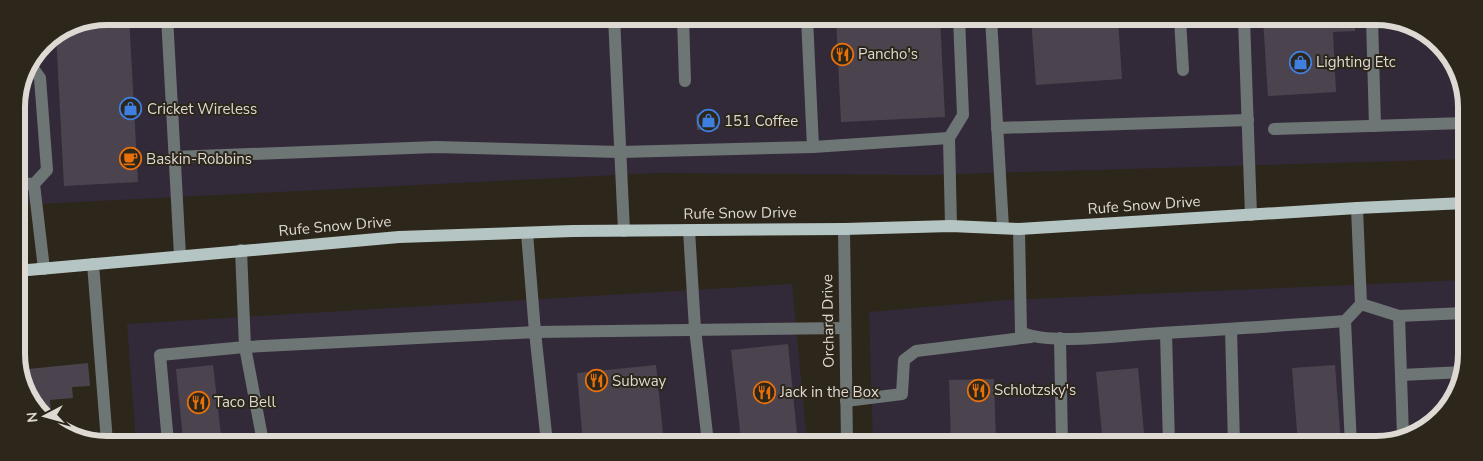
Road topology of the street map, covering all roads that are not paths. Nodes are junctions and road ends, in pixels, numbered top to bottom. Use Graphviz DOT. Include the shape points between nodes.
graph roads {
  1 [pos="167,25"];
  2 [pos="614,25"];
  3 [pos="683,25"];
  4 [pos="807,25"];
  5 [pos="959,25"];
  6 [pos="991,25"];
  7 [pos="1180,25"];
  8 [pos="1244,25"];
  9 [pos="1372,25"];
  10 [pos="34,70"];
  11 [pos="1183,70"];
  12 [pos="685,81"];
  13 [pos="1248,120"];
  14 [pos="1458,123"];
  15 [pos="1374,126"];
  16 [pos="997,128"];
  17 [pos="1274,129"];
  18 [pos="949,138"];
  19 [pos="813,147"];
  20 [pos="620,152"];
  21 [pos="174,157"];
  22 [pos="25,183"];
  23 [pos="34,184"];
  24 [pos="1458,204"];
  25 [pos="1357,208"];
  26 [pos="1251,215"];
  27 [pos="951,226"];
  28 [pos="1003,228"];
  29 [pos="844,229"];
  30 [pos="1019,229"];
  31 [pos="689,230"];
  32 [pos="624,231"];
  33 [pos="527,233"];
  34 [pos="241,250"];
  35 [pos="180,256"];
  36 [pos="92,264"];
  37 [pos="44,269"];
  38 [pos="25,270"];
  39 [pos="1361,304"];
  40 [pos="1458,313"];
  41 [pos="1399,316"];
  42 [pos="1345,322"];
  43 [pos="845,328"];
  44 [pos="695,329"];
  45 [pos="1231,329"];
  46 [pos="535,332"];
  47 [pos="1166,332"];
  48 [pos="1031,337"];
  49 [pos="1060,338"];
  50 [pos="245,347"];
  51 [pos="1456,372"];
  52 [pos="1401,375"];
  53 [pos="846,401"];
  54 [pos="1403,431"];
  55 [pos="106,436"];
  56 [pos="167,436"];
  57 [pos="262,436"];
  58 [pos="546,436"];
  59 [pos="707,436"];
  60 [pos="847,436"];
  61 [pos="1062,436"];
  62 [pos="1169,436"];
  63 [pos="1234,436"];
  64 [pos="1351,436"];
  1 -- 21 [label="street"];
  2 -- 20 [label="street"];
  3 -- 12 [label="street"];
  4 -- 19 [label="street"];
  5 -- 18 [label="street" via="963,115"];
  6 -- 16 [label="street"];
  7 -- 11 [label="street"];
  8 -- 13 [label="street"];
  9 -- 15 [label="street"];
  10 -- 23 [label="street" via="40,78 47,170"];
  13 -- 16 [label="street"];
  13 -- 26 [label="street"];
  14 -- 15 [label="street"];
  15 -- 17 [label="street"];
  16 -- 28 [label="street"];
  18 -- 19 [label="street"];
  18 -- 27 [label="street"];
  19 -- 20 [label="street"];
  20 -- 21 [label="street" via="436,147"];
  20 -- 32 [label="street"];
  21 -- 35 [label="street"];
  22 -- 23 [label="street"];
  23 -- 37 [label="street"];
  24 -- 25 [label="main road, Rufe Snow Drive"];
  25 -- 26 [label="main road, Rufe Snow Drive"];
  25 -- 39 [label="street"];
  26 -- 30 [label="main road, Rufe Snow Drive"];
  27 -- 28 [label="main road, Rufe Snow Drive"];
  27 -- 29 [label="main road, Rufe Snow Drive"];
  28 -- 30 [label="main road, Rufe Snow Drive"];
  29 -- 31 [label="main road, Rufe Snow Drive"];
  29 -- 43 [label="street, Orchard Drive"];
  30 -- 48 [label="street" via="1021,332"];
  31 -- 32 [label="main road, Rufe Snow Drive"];
  31 -- 44 [label="street"];
  32 -- 33 [label="main road, Rufe Snow Drive"];
  33 -- 34 [label="main road, Rufe Snow Drive" via="399,237"];
  33 -- 46 [label="street"];
  34 -- 35 [label="main road, Rufe Snow Drive"];
  34 -- 50 [label="street"];
  35 -- 36 [label="main road, Rufe Snow Drive"];
  36 -- 37 [label="main road, Rufe Snow Drive"];
  36 -- 55 [label="street"];
  37 -- 38 [label="main road, Rufe Snow Drive"];
  39 -- 41 [label="street"];
  39 -- 42 [label="street"];
  40 -- 41 [label="street"];
  41 -- 52 [label="street"];
  42 -- 45 [label="street"];
  42 -- 64 [label="street"];
  43 -- 44 [label="street"];
  43 -- 53 [label="street, Orchard Drive"];
  44 -- 46 [label="street"];
  44 -- 59 [label="street"];
  45 -- 47 [label="street"];
  45 -- 63 [label="street"];
  46 -- 50 [label="street"];
  46 -- 58 [label="street"];
  47 -- 49 [label="street"];
  47 -- 62 [label="street"];
  48 -- 49 [label="street"];
  48 -- 53 [label="street" via="916,351 904,360 902,394"];
  49 -- 61 [label="street"];
  50 -- 56 [label="street" via="160,355"];
  50 -- 57 [label="street"];
  51 -- 52 [label="street"];
  52 -- 54 [label="street"];
  53 -- 60 [label="street, Orchard Drive"];
}
